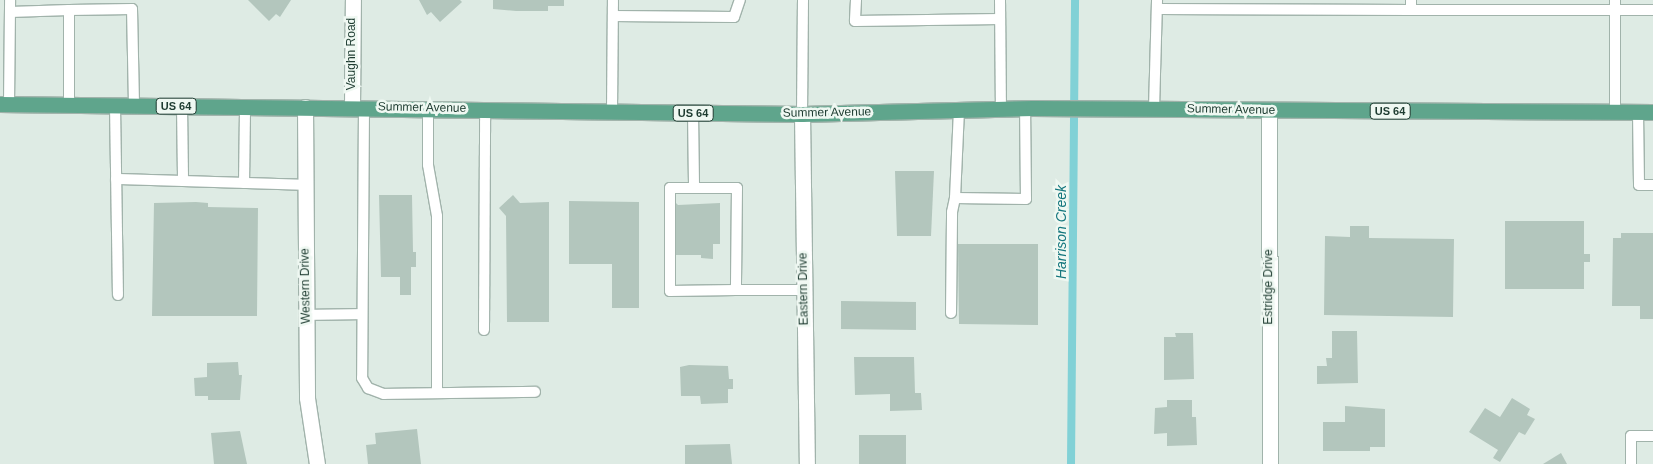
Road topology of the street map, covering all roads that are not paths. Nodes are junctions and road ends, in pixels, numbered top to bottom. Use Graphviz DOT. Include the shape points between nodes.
graph roads {
  1 [pos="10,0"];
  2 [pos="352,0"];
  3 [pos="613,0"];
  4 [pos="740,0"];
  5 [pos="803,0"];
  6 [pos="856,0"];
  7 [pos="1000,0"];
  8 [pos="1157,4"];
  9 [pos="1221,5"];
  10 [pos="1244,5"];
  11 [pos="1277,5"];
  12 [pos="1299,5"];
  13 [pos="1346,5"];
  14 [pos="1411,5"];
  15 [pos="1615,5"];
  16 [pos="70,10"];
  17 [pos="1653,10"];
  18 [pos="10,12"];
  19 [pos="613,16"];
  20 [pos="1000,19"];
  21 [pos="4,104"];
  22 [pos="69,106"];
  23 [pos="115,106"];
  24 [pos="134,106"];
  25 [pos="182,106"];
  26 [pos="245,107"];
  27 [pos="305,107"];
  28 [pos="358,107"];
  29 [pos="428,108"];
  30 [pos="1029,108"];
  31 [pos="959,109"];
  32 [pos="1001,109"];
  33 [pos="1154,109"];
  34 [pos="485,110"];
  35 [pos="612,111"];
  36 [pos="1269,111"];
  37 [pos="1615,112"];
  38 [pos="1646,112"];
  39 [pos="693,113"];
  40 [pos="802,114"];
  41 [pos="116,179"];
  42 [pos="183,181"];
  43 [pos="244,183"];
  44 [pos="305,185"];
  45 [pos="1653,185"];
  46 [pos="694,188"];
  47 [pos="956,198"];
  48 [pos="736,290"];
  49 [pos="804,290"];
  50 [pos="118,295"];
  51 [pos="952,313"];
  52 [pos="306,314"];
  53 [pos="362,314"];
  54 [pos="484,330"];
  55 [pos="535,392"];
  56 [pos="437,393"];
  57 [pos="1653,436"];
  58 [pos="317,464"];
  59 [pos="807,464"];
  60 [pos="1270,464"];
  61 [pos="1630,464"];
  1 -- 18 [label="lane"];
  2 -- 28 [label="street, Vaughn Road"];
  3 -- 19 [label="lane"];
  4 -- 19 [label="lane" via="734,17"];
  5 -- 40 [label="lane"];
  6 -- 20 [label="lane" via="855,21"];
  7 -- 20 [label="lane"];
  8 -- 9 [label="lane"];
  8 -- 33 [label="lane"];
  9 -- 10 [label="lane"];
  10 -- 11 [label="lane"];
  11 -- 12 [label="lane"];
  12 -- 13 [label="lane"];
  13 -- 14 [label="lane"];
  14 -- 15 [label="lane"];
  15 -- 17 [label="lane"];
  15 -- 37 [label="lane"];
  16 -- 18 [label="lane"];
  16 -- 22 [label="lane"];
  16 -- 24 [label="lane" via="132,9"];
  18 -- 21 [label="lane"];
  19 -- 35 [label="lane"];
  20 -- 32 [label="lane"];
  21 -- 22 [label="main road, Summer Avenue / US 64"];
  22 -- 23 [label="main road, Summer Avenue / US 64"];
  23 -- 24 [label="main road, Summer Avenue / US 64"];
  23 -- 41 [label="lane"];
  24 -- 25 [label="main road, Summer Avenue / US 64"];
  25 -- 26 [label="main road, Summer Avenue / US 64"];
  25 -- 42 [label="lane"];
  26 -- 27 [label="main road, Summer Avenue / US 64"];
  26 -- 43 [label="lane"];
  27 -- 28 [label="main road, Summer Avenue / US 64"];
  27 -- 44 [label="street, Western Drive"];
  28 -- 29 [label="main road, Summer Avenue / US 64"];
  28 -- 53 [label="lane"];
  29 -- 34 [label="main road, Summer Avenue / US 64"];
  29 -- 56 [label="lane" via="428,165 437,216"];
  30 -- 32 [label="main road, Summer Avenue / US 64"];
  30 -- 33 [label="main road, Summer Avenue / US 64"];
  30 -- 47 [label="lane" via="1026,199"];
  31 -- 32 [label="main road, Summer Avenue / US 64"];
  31 -- 40 [label="main road, Summer Avenue / US 64"];
  31 -- 47 [label="lane"];
  33 -- 36 [label="main road, Summer Avenue / US 64"];
  34 -- 35 [label="main road, Summer Avenue / US 64"];
  34 -- 54 [label="lane"];
  35 -- 39 [label="main road, Summer Avenue / US 64"];
  36 -- 37 [label="main road, Summer Avenue / US 64"];
  36 -- 60 [label="street, Estridge Drive"];
  37 -- 38 [label="main road, Summer Avenue / US 64"];
  38 -- 45 [label="lane" via="1639,185"];
  39 -- 40 [label="main road, Summer Avenue / US 64"];
  39 -- 46 [label="lane"];
  40 -- 49 [label="street, Eastern Drive"];
  41 -- 42 [label="lane"];
  41 -- 50 [label="lane"];
  42 -- 43 [label="lane"];
  43 -- 44 [label="lane"];
  44 -- 52 [label="street, Western Drive"];
  46 -- 48 [label="lane" via="737,188"];
  46 -- 48 [label="lane" via="670,188 670,291"];
  47 -- 51 [label="lane" via="952,212"];
  48 -- 49 [label="lane"];
  49 -- 59 [label="street, Eastern Drive"];
  52 -- 53 [label="lane"];
  52 -- 58 [label="street, Western Drive" via="307,398"];
  53 -- 56 [label="lane" via="362,378 368,388 384,394"];
  55 -- 56 [label="lane"];
  57 -- 61 [label="lane" via="1631,436"];
}
